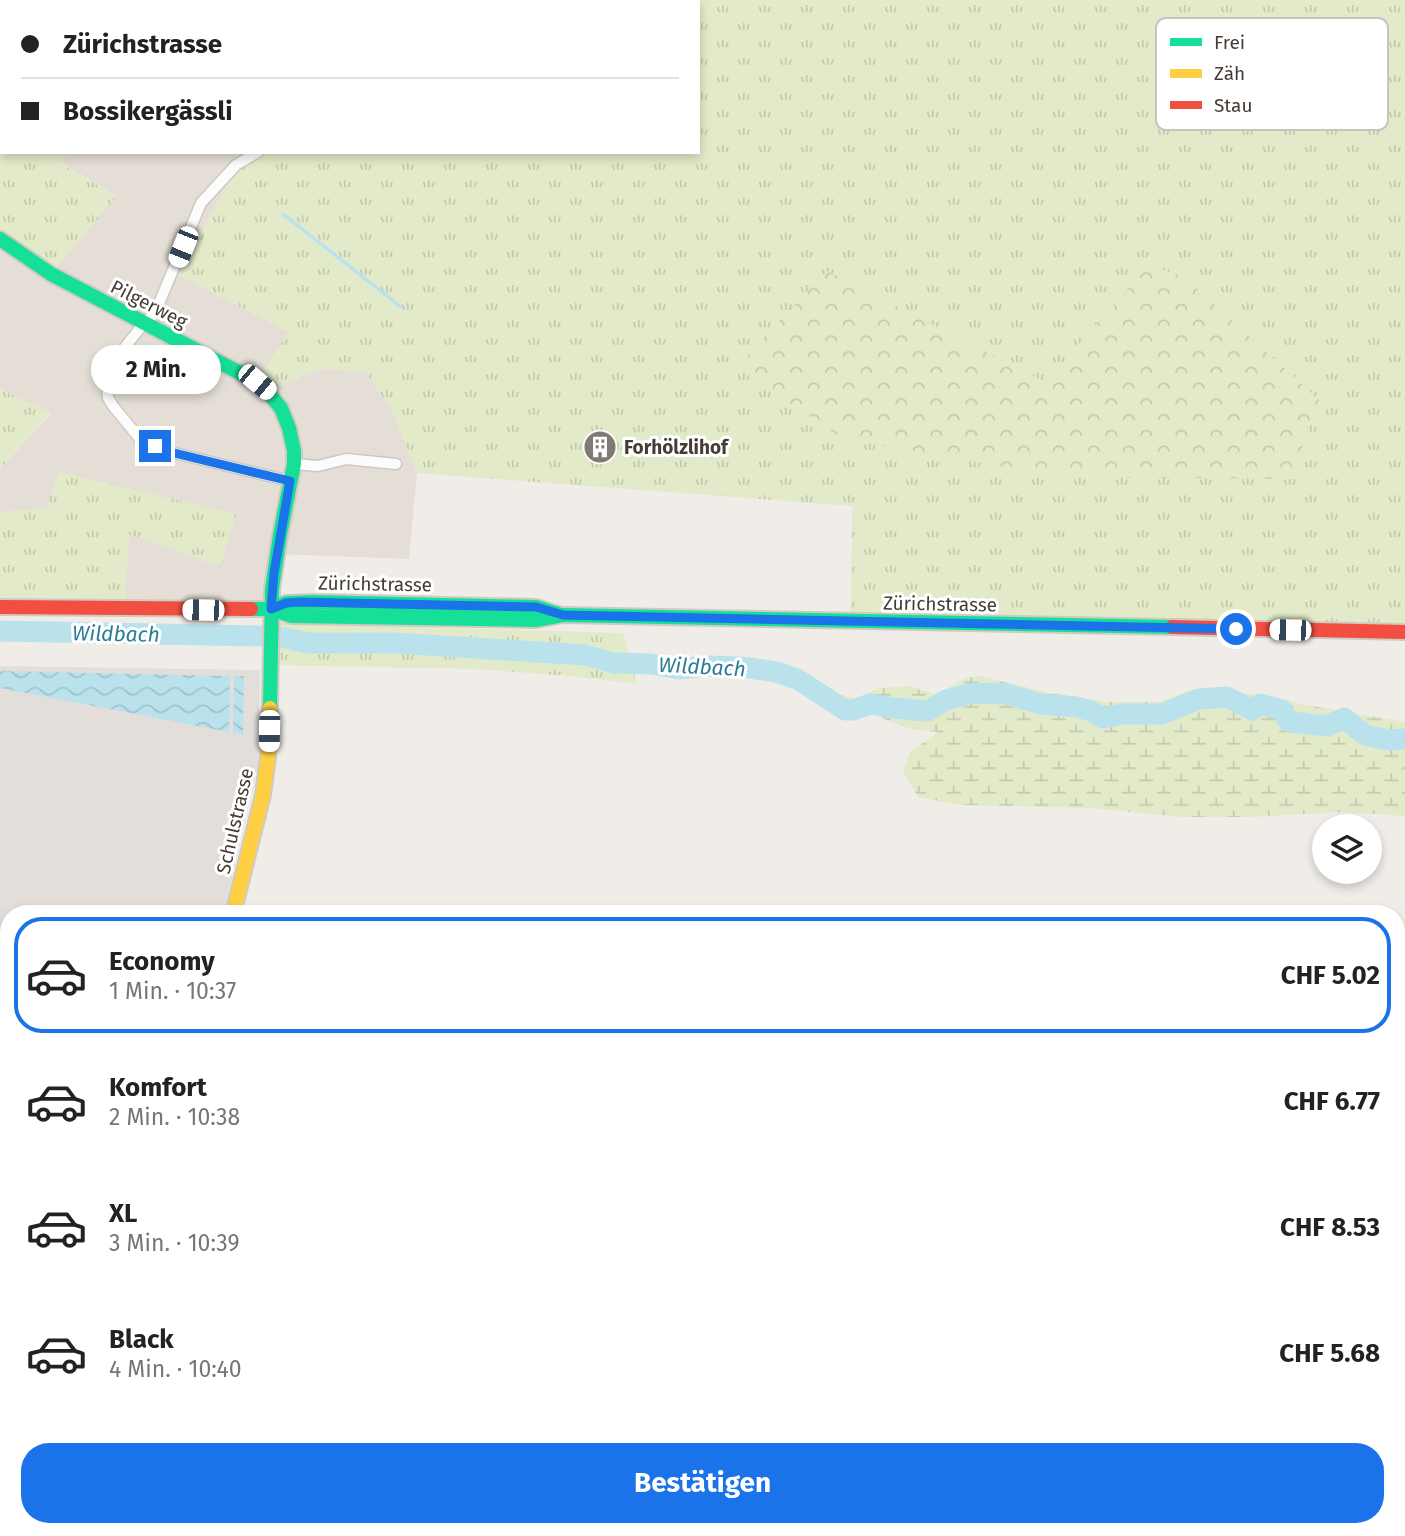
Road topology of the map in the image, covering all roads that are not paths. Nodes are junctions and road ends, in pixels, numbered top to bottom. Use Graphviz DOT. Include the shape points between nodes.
graph roads {
  1 [pos="255,154"];
  2 [pos="0,239"];
  3 [pos="145,323"];
  4 [pos="294,464"];
  5 [pos="396,464"];
  6 [pos="290,481"];
  7 [pos="0,607"];
  8 [pos="271,609"];
  9 [pos="1405,632"];
  10 [pos="235,905"];
  1 -- 3 [label="street" via="236,165 201,203 155,313"];
  2 -- 3 [label="main road, Pilgerweg" via="51,274"];
  3 -- 4 [label="main road, Pilgerweg" via="245,374 269,392 291,433"];
  3 -- 6 [label="street" via="121,352 107,388 113,407 140,439 170,452"];
  4 -- 5 [label="street" via="318,467 346,459"];
  4 -- 6 [label="main road, Pilgerweg"];
  6 -- 8 [label="main road, Pilgerweg"];
  7 -- 8 [label="main road, Zürichstrasse"];
  8 -- 9 [label="main road, Zürichstrasse" via="300,602 447,604 536,607 563,615"];
  8 -- 10 [label="main road, Schulstrasse" via="269,754"];
}
